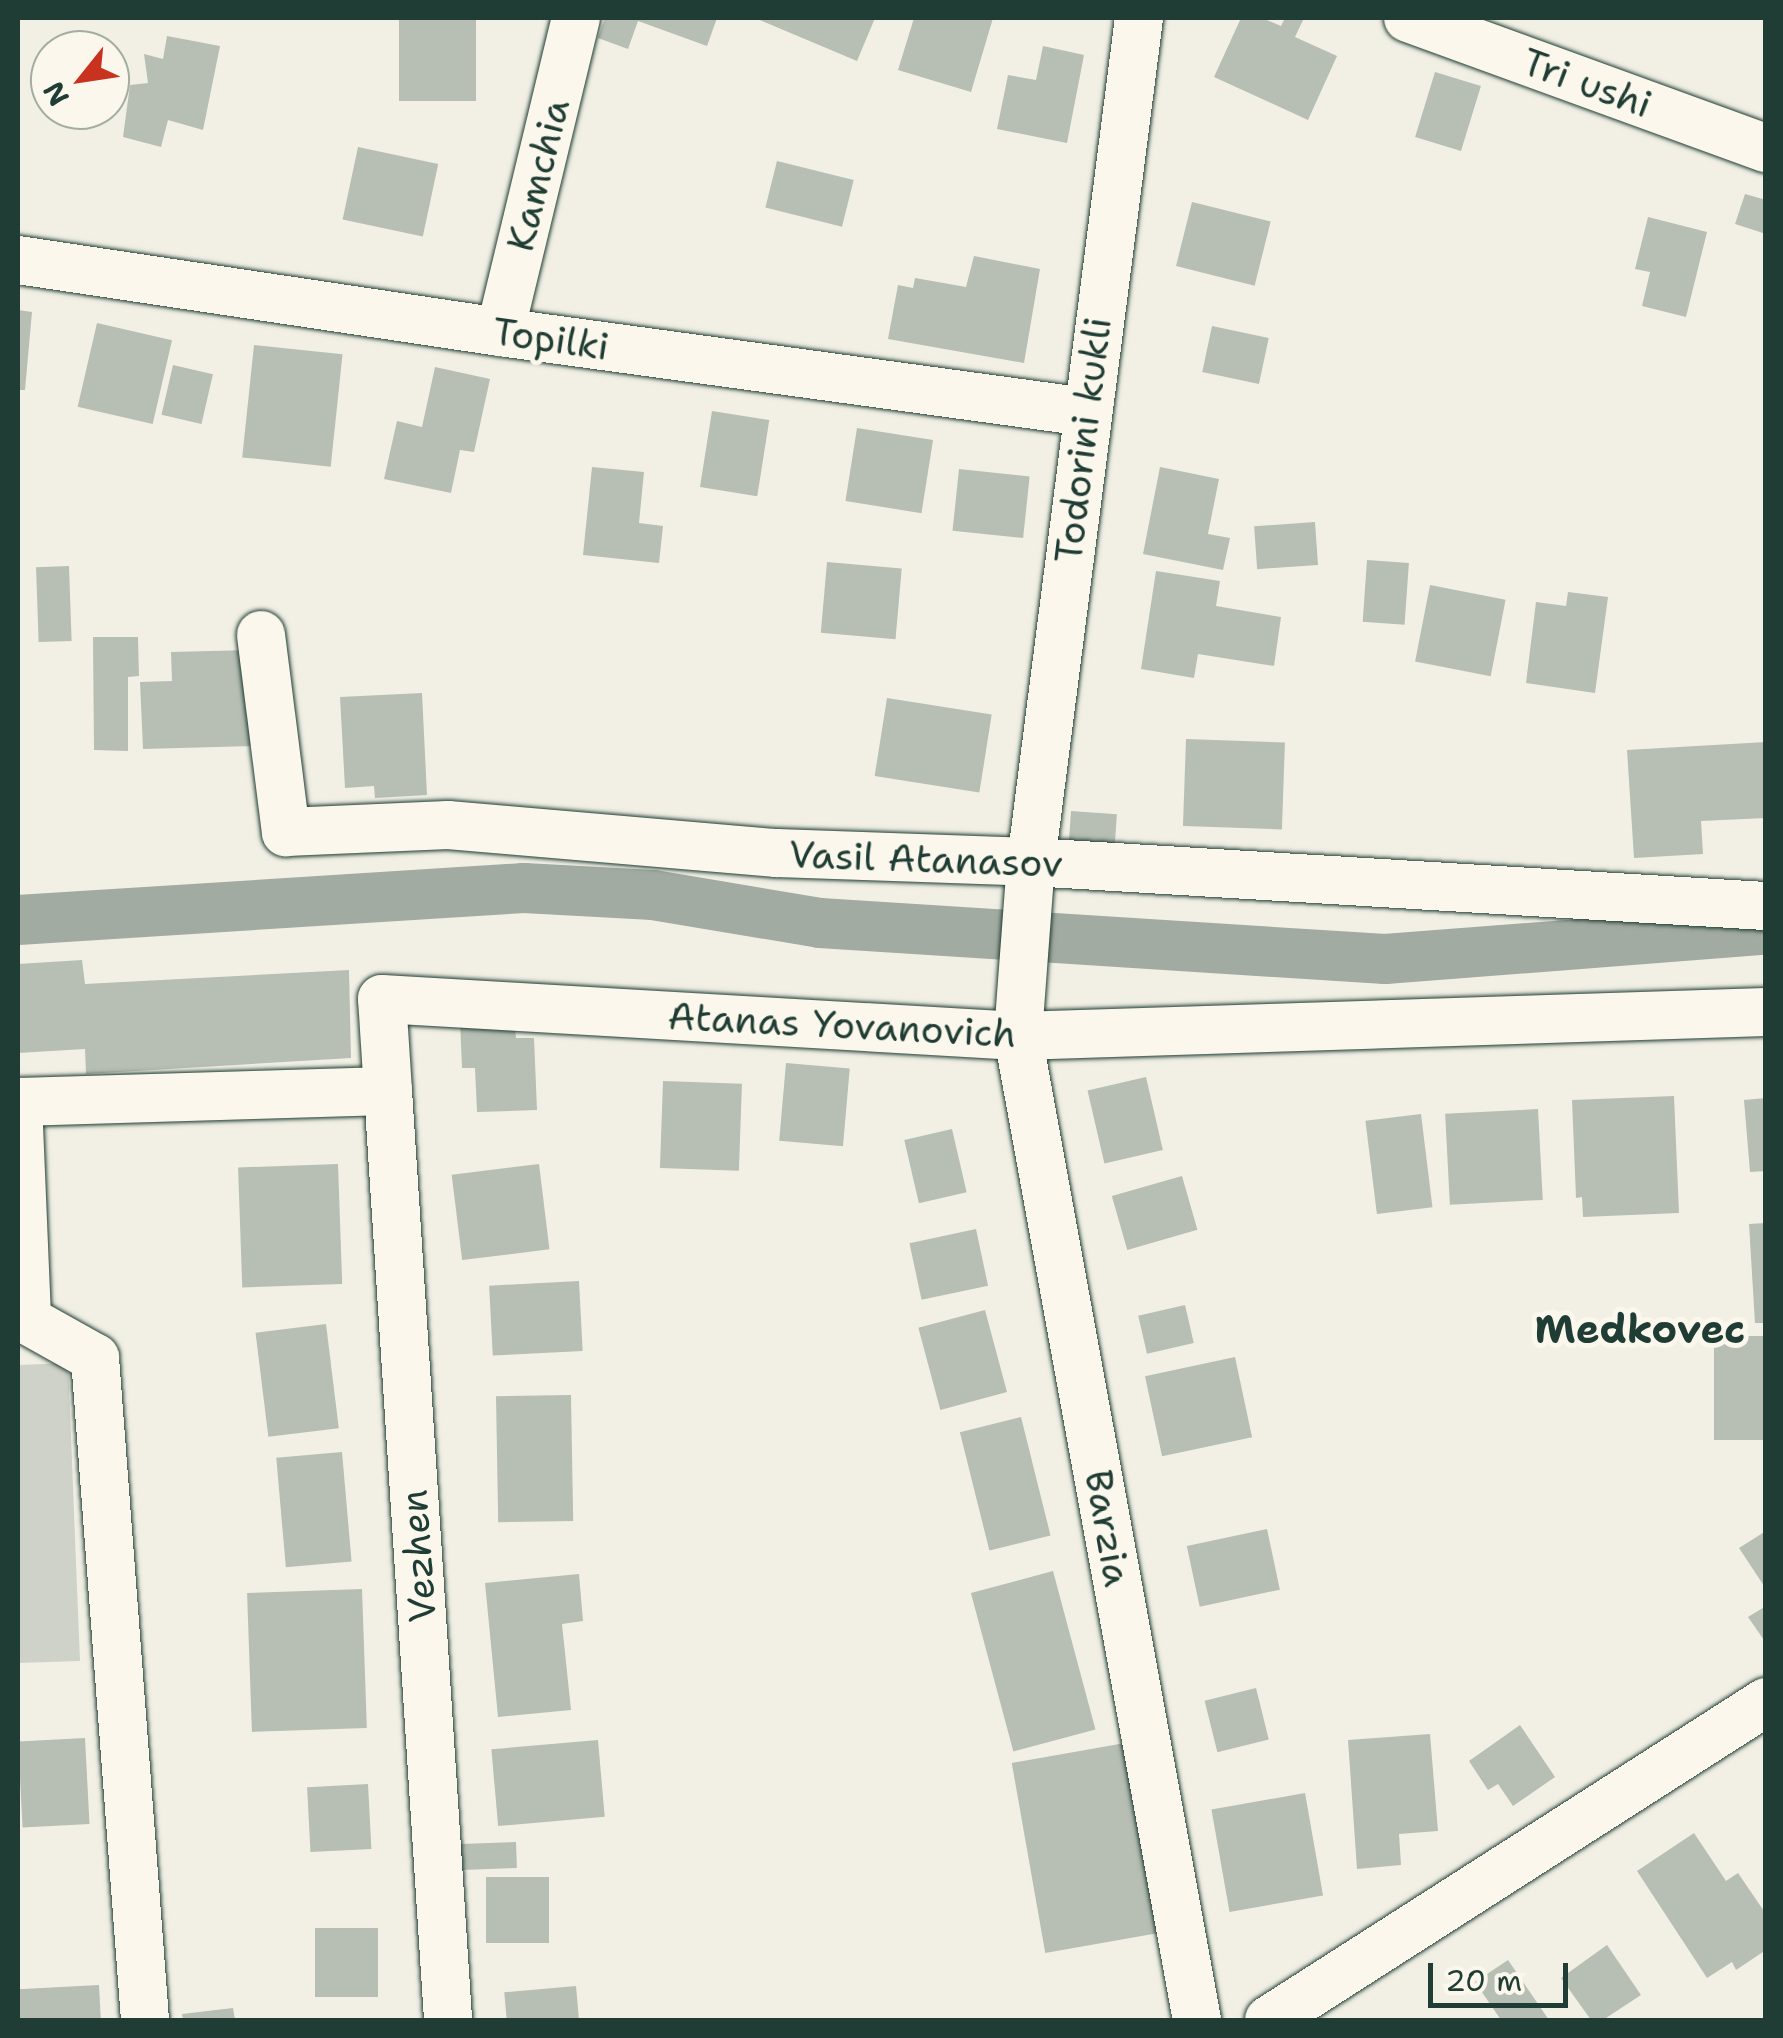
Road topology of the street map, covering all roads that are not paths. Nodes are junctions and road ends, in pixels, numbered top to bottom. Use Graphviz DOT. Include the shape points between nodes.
graph roads {
  1 [pos="576,18"];
  2 [pos="1139,18"];
  3 [pos="1408,18"];
  4 [pos="1766,148"];
  5 [pos="18,260"];
  6 [pos="500,332"];
  7 [pos="1086,412"];
  8 [pos="261,635"];
  9 [pos="1031,862"];
  10 [pos="1766,906"];
  11 [pos="1766,1012"];
  12 [pos="1018,1036"];
  13 [pos="388,1091"];
  14 [pos="18,1102"];
  15 [pos="1766,1702"];
  16 [pos="145,2020"];
  17 [pos="448,2020"];
  18 [pos="1197,2020"];
  19 [pos="1269,2020"];
  1 -- 6 [label="street, Kamchia"];
  2 -- 7 [label="street, Todorini kukli"];
  3 -- 4 [label="street, Tri ushi"];
  5 -- 6 [label="street, Topilki"];
  6 -- 7 [label="street, Topilki"];
  7 -- 9 [label="street, Todorini kukli"];
  8 -- 9 [label="street, Vasil Atanasov" via="286,832 448,825 777,854"];
  9 -- 10 [label="street, Vasil Atanasov"];
  9 -- 12 [label="street, Todorini kukli"];
  11 -- 12 [label="street, Atanas Yovanovich"];
  12 -- 13 [label="street, Atanas Yovanovich" via="382,999"];
  12 -- 18 [label="street, Barzia"];
  13 -- 14 [label="street"];
  13 -- 17 [label="street, Vezhen"];
  14 -- 16 [label="street" via="27,1320 96,1358"];
  15 -- 19 [label="street"];
}
